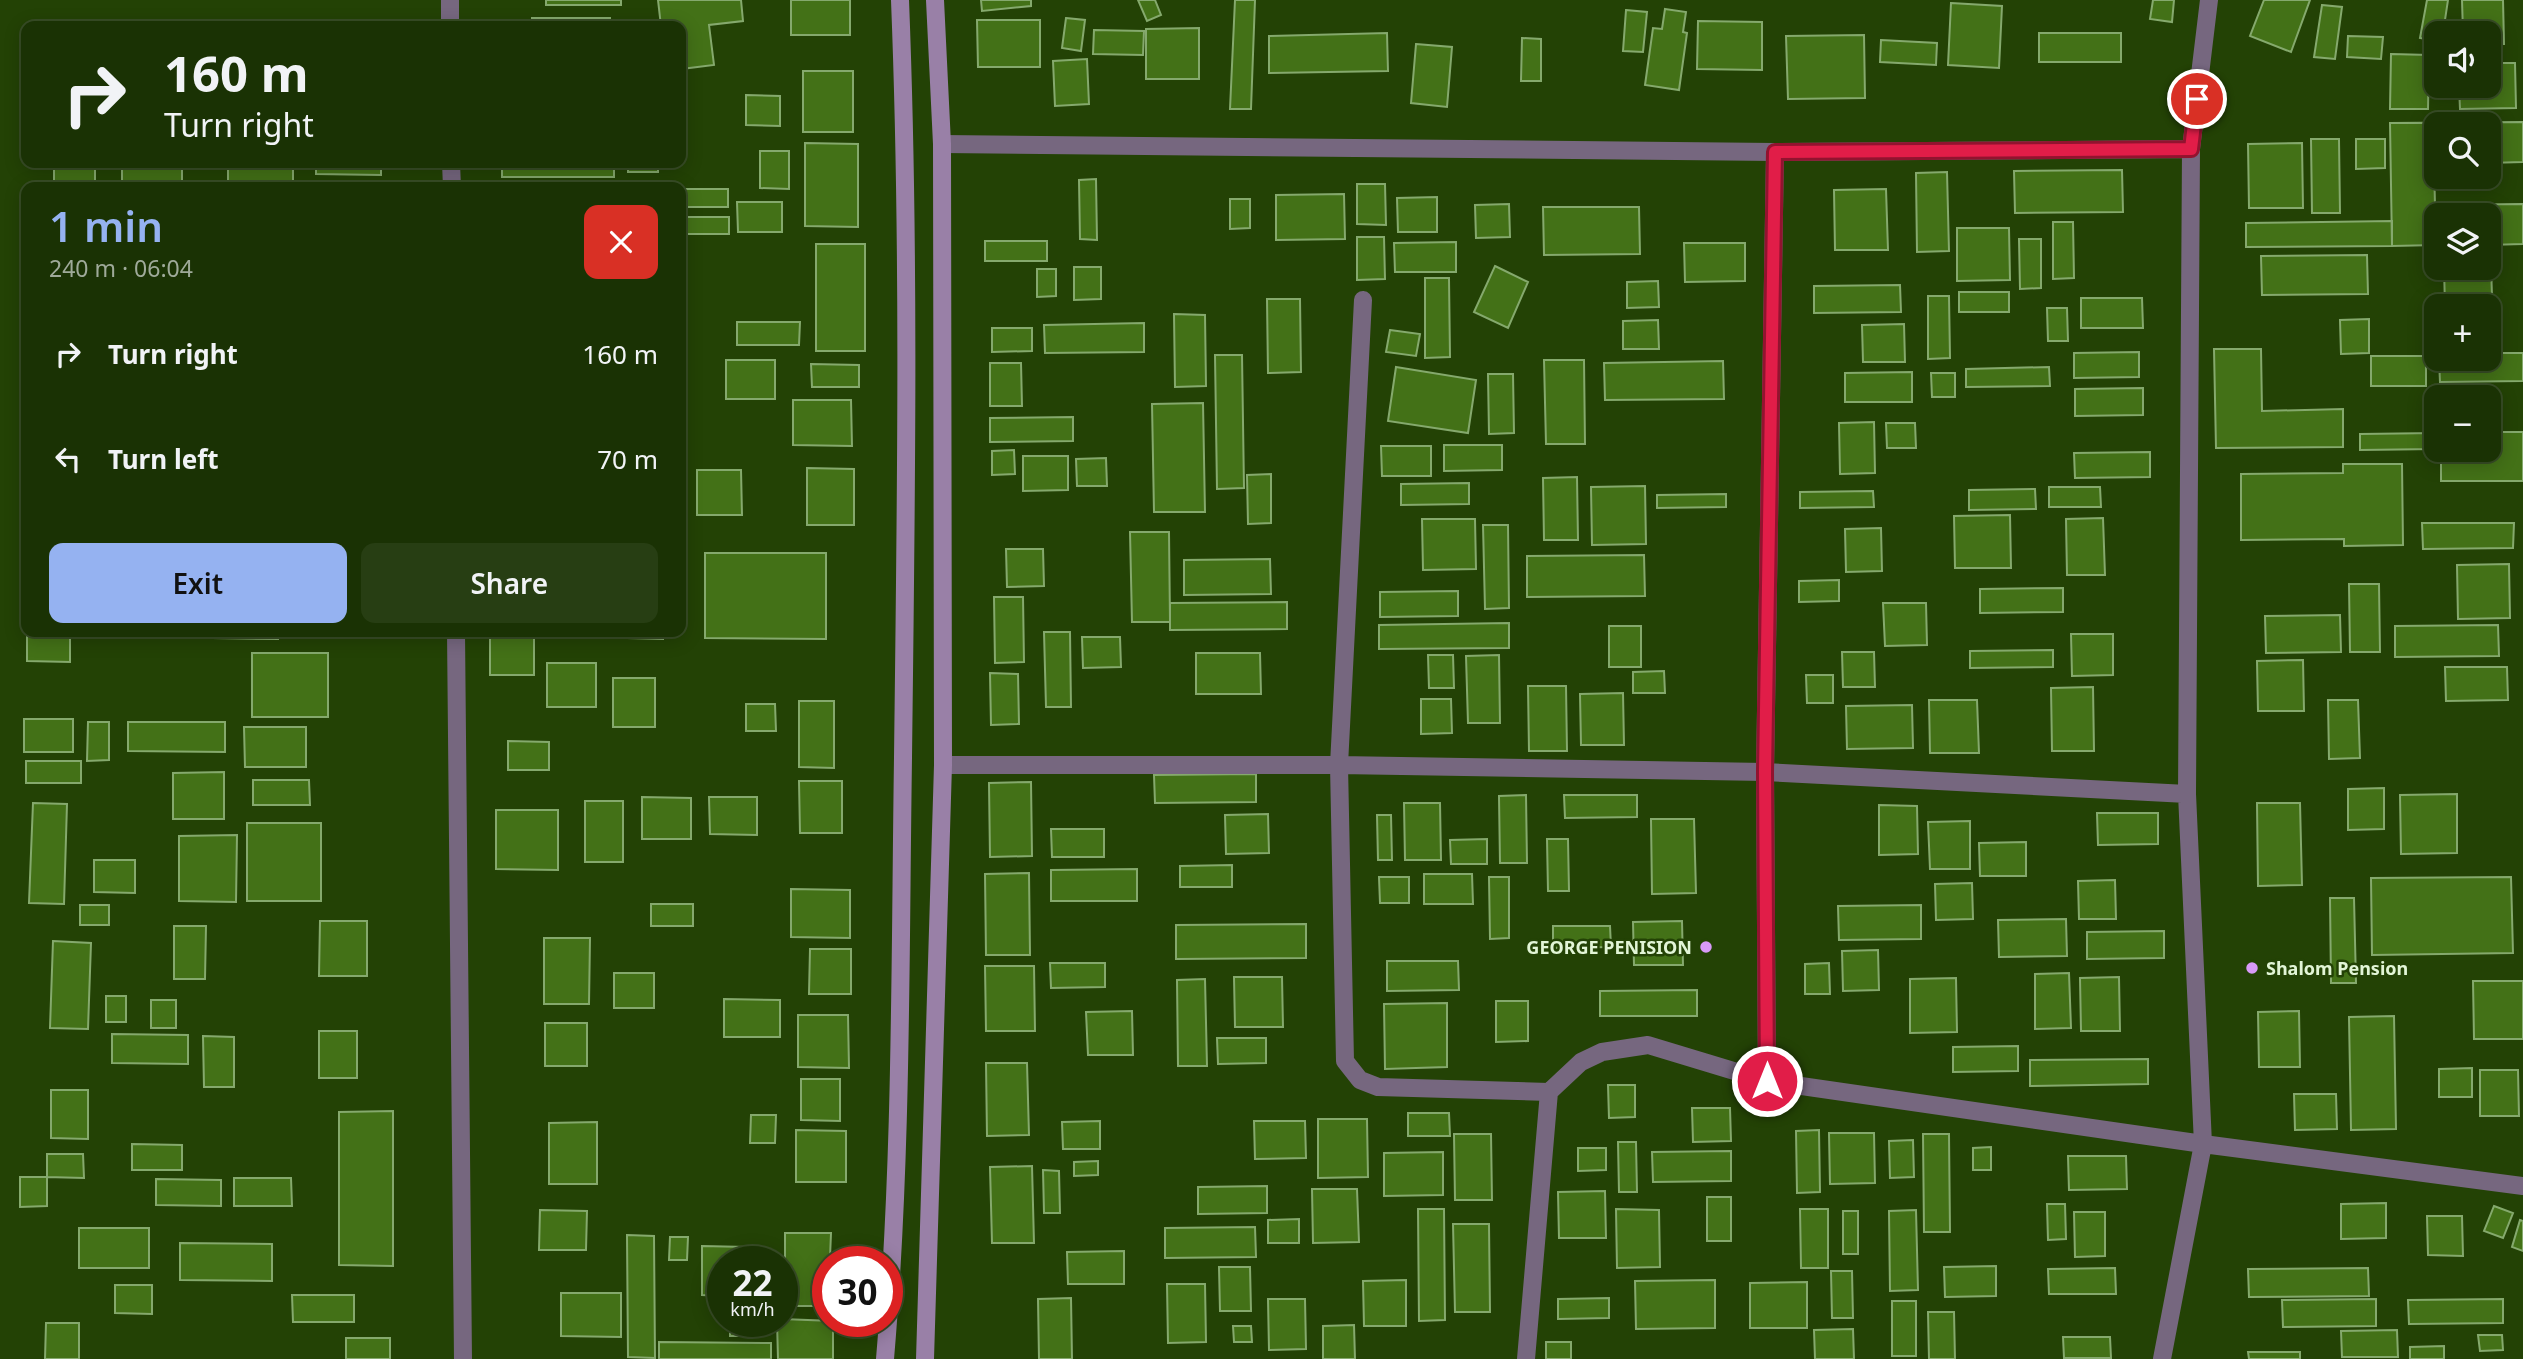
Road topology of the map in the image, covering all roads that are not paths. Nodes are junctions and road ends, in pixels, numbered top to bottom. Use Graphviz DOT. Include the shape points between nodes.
graph roads {
  1 [pos="450,0"];
  2 [pos="900,0"];
  3 [pos="935,0"];
  4 [pos="2209,0"];
  5 [pos="450,21"];
  6 [pos="942,144"];
  7 [pos="2191,149"];
  8 [pos="1775,152"];
  9 [pos="1363,300"];
  10 [pos="456,637"];
  11 [pos="943,765"];
  12 [pos="1339,765"];
  13 [pos="1765,772"];
  14 [pos="2187,794"];
  15 [pos="1767,1081"];
  16 [pos="1549,1092"];
  17 [pos="2203,1144"];
  18 [pos="2523,1186"];
  19 [pos="463,1359"];
  20 [pos="885,1359"];
  21 [pos="925,1359"];
  22 [pos="1526,1359"];
  23 [pos="2162,1359"];
  1 -- 5 [label="street"];
  2 -- 20 [label="street" via="905,620 900,1017"];
  3 -- 6 [label="street"];
  4 -- 7 [label="street"];
  6 -- 8 [label="street"];
  6 -- 11 [label="street"];
  7 -- 8 [label="street"];
  7 -- 14 [label="street"];
  8 -- 13 [label="street"];
  9 -- 12 [label="street"];
  10 -- 19 [label="street"];
  11 -- 12 [label="street"];
  11 -- 21 [label="street"];
  12 -- 13 [label="street"];
  12 -- 16 [label="street" via="1345,1061 1360,1080 1378,1087"];
  13 -- 14 [label="street"];
  13 -- 15 [label="street"];
  14 -- 17 [label="street"];
  15 -- 16 [label="street" via="1648,1045 1602,1052 1581,1062"];
  15 -- 17 [label="street"];
  16 -- 22 [label="street"];
  17 -- 18 [label="street"];
  17 -- 23 [label="street"];
}
